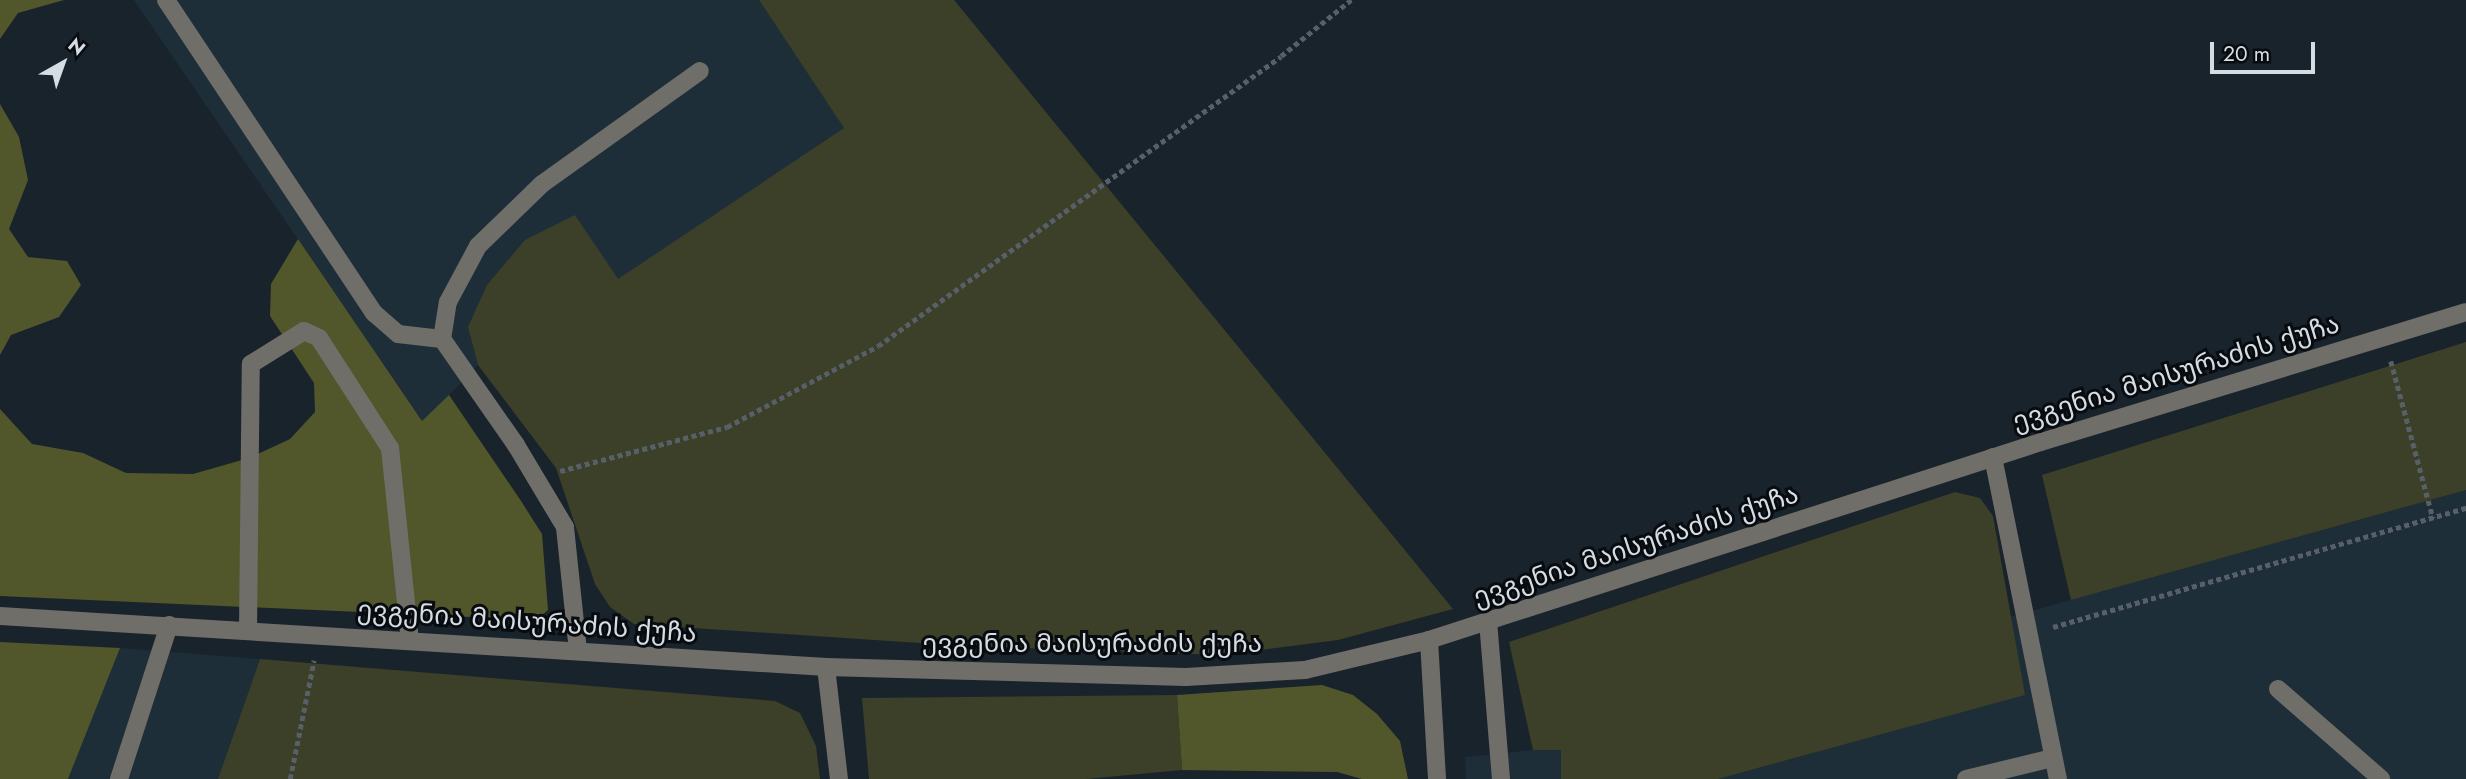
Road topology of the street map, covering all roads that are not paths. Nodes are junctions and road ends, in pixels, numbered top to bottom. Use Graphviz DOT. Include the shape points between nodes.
graph roads {
  1 [pos="166,0"];
  2 [pos="700,71"];
  3 [pos="2466,312"];
  4 [pos="442,340"];
  5 [pos="1993,457"];
  6 [pos="0,616"];
  7 [pos="1488,621"];
  8 [pos="169,625"];
  9 [pos="248,630"];
  10 [pos="410,640"];
  11 [pos="1429,640"];
  12 [pos="578,651"];
  13 [pos="826,667"];
  14 [pos="2278,689"];
  15 [pos="2053,758"];
  16 [pos="118,779"];
  17 [pos="839,779"];
  18 [pos="1437,779"];
  19 [pos="1501,779"];
  20 [pos="1966,779"];
  21 [pos="2057,779"];
  22 [pos="2381,779"];
  1 -- 4 [label="street" via="374,313 398,334"];
  2 -- 4 [label="street" via="542,184 478,246 448,302"];
  3 -- 5 [label="street, ევგენია მაისურაძის ქუჩა"];
  4 -- 12 [label="street" via="565,527"];
  5 -- 7 [label="street, ევგენია მაისურაძის ქუჩა"];
  5 -- 15 [label="street"];
  6 -- 8 [label="street, ევგენია მაისურაძის ქუჩა"];
  7 -- 11 [label="street, ევგენია მაისურაძის ქუჩა"];
  7 -- 19 [label="street"];
  8 -- 9 [label="street, ევგენია მაისურაძის ქუჩა"];
  8 -- 16 [label="street"];
  9 -- 10 [label="street, ევგენია მაისურაძის ქუჩა"];
  9 -- 10 [label="street" via="251,364 304,331 319,338 390,448"];
  10 -- 12 [label="street, ევგენია მაისურაძის ქუჩა"];
  11 -- 13 [label="street, ევგენია მაისურაძის ქუჩა" via="1305,670 1186,677"];
  11 -- 18 [label="street"];
  12 -- 13 [label="street, ევგენია მაისურაძის ქუჩა"];
  13 -- 17 [label="street"];
  14 -- 22 [label="street"];
  15 -- 20 [label="street"];
  15 -- 21 [label="street"];
}
